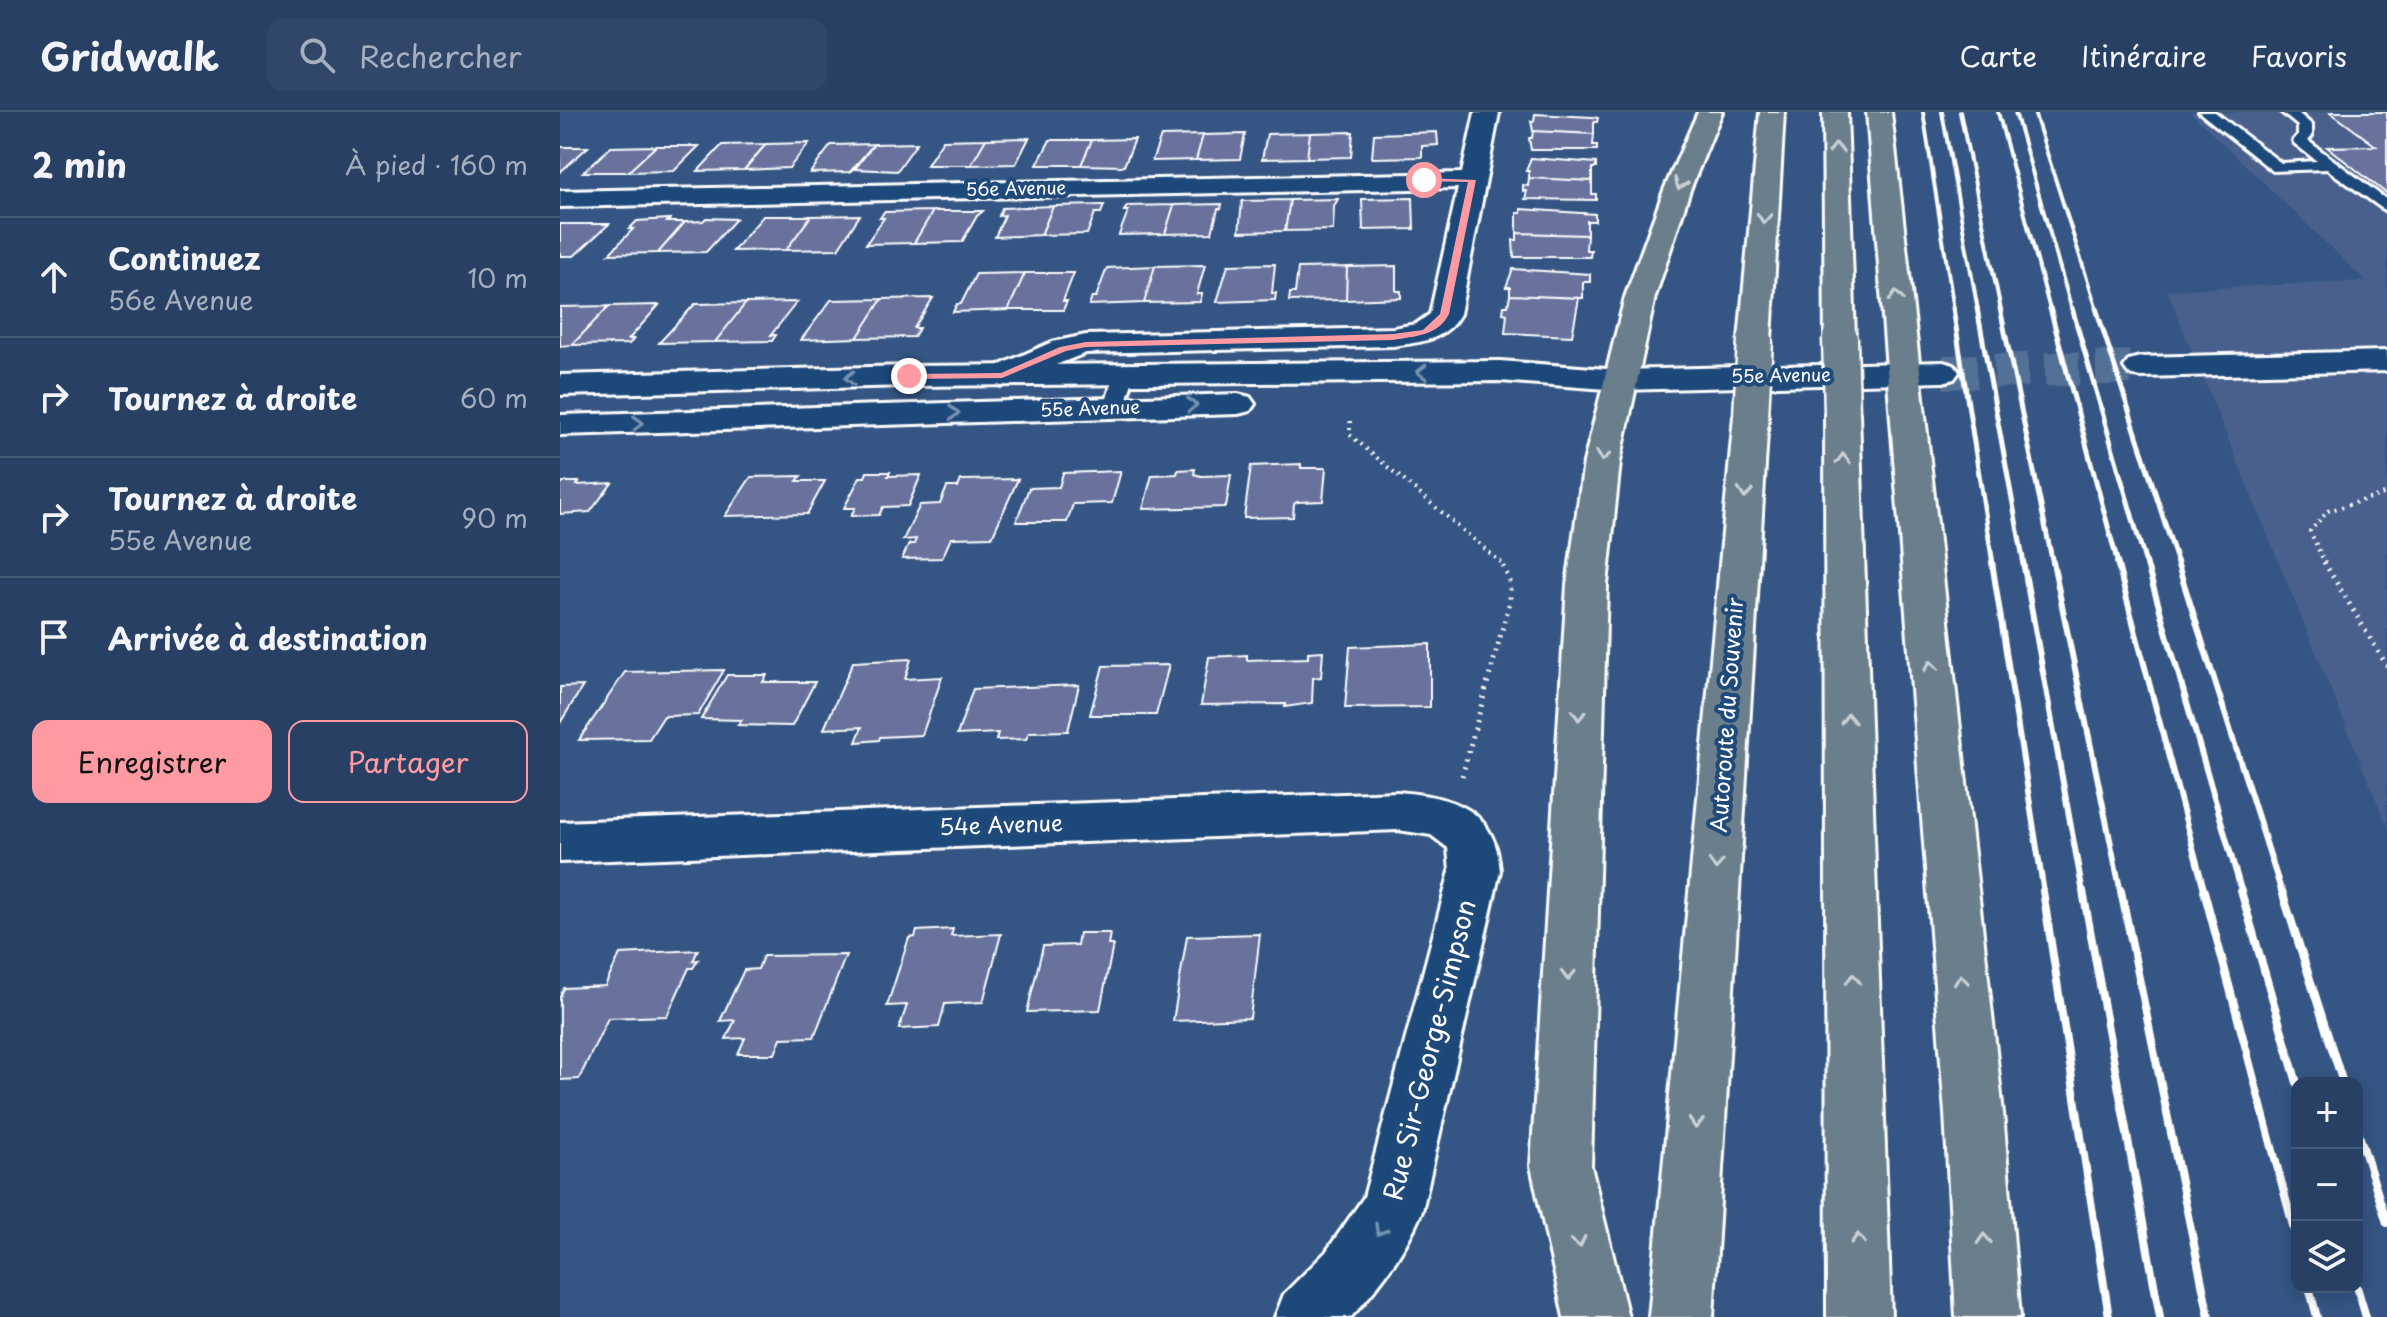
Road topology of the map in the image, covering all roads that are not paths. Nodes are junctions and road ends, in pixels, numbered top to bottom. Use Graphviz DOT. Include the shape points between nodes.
graph roads {
  1 [pos="1710,112"];
  2 [pos="1772,112"];
  3 [pos="1835,112"];
  4 [pos="1879,112"];
  5 [pos="2206,112"];
  6 [pos="2288,112"];
  7 [pos="1487,113"];
  8 [pos="2330,164"];
  9 [pos="1472,180"];
  10 [pos="560,199"];
  11 [pos="2387,207"];
  12 [pos="2387,361"];
  13 [pos="2140,367"];
  14 [pos="1943,372"];
  15 [pos="1902,374"];
  16 [pos="1002,376"];
  17 [pos="1124,376"];
  18 [pos="1620,380"];
  19 [pos="560,385"];
  20 [pos="1114,408"];
  21 [pos="560,425"];
  22 [pos="1451,798"];
  23 [pos="560,842"];
  24 [pos="1307,1317"];
  25 [pos="1596,1317"];
  26 [pos="1681,1317"];
  27 [pos="1859,1317"];
  28 [pos="1988,1317"];
  1 -- 18 [label="highway, one-way" via="1650,267"];
  2 -- 26 [label="highway, Autoroute du Souvenir, one-way, bridge"];
  27 -- 3 [label="highway, one-way, bridge"];
  15 -- 4 [label="highway, one-way"];
  5 -- 8 [label="lane" via="2278,168"];
  6 -- 8 [label="lane" via="2305,125 2300,141"];
  7 -- 9 [label="street"];
  8 -- 11 [label="lane"];
  9 -- 10 [label="street, 56e Avenue"];
  9 -- 16 [label="street, 55e Avenue" via="1445,314 1425,332 1086,344"];
  12 -- 13 [label="street"];
  14 -- 15 [label="street, 55e Avenue"];
  15 -- 18 [label="street, 55e Avenue"];
  28 -- 15 [label="highway, one-way" via="1974,1113"];
  16 -- 17 [label="street, 55e Avenue"];
  16 -- 19 [label="street, 55e Avenue, one-way"];
  18 -- 17 [label="street, 55e Avenue, one-way" via="1500,371"];
  17 -- 20 [label="lane"];
  20 -- 18 [label="street, 55e Avenue, one-way" via="1502,397"];
  18 -- 25 [label="highway, one-way" via="1602,462 1585,616 1561,1166"];
  21 -- 20 [label="street, 55e Avenue, one-way"];
  22 -- 23 [label="street, 54e Avenue" via="1419,812"];
  22 -- 24 [label="street, Rue Sir-George-Simpson, one-way" via="1476,851 1475,871 1400,1180 1391,1211 1373,1242"];
}
